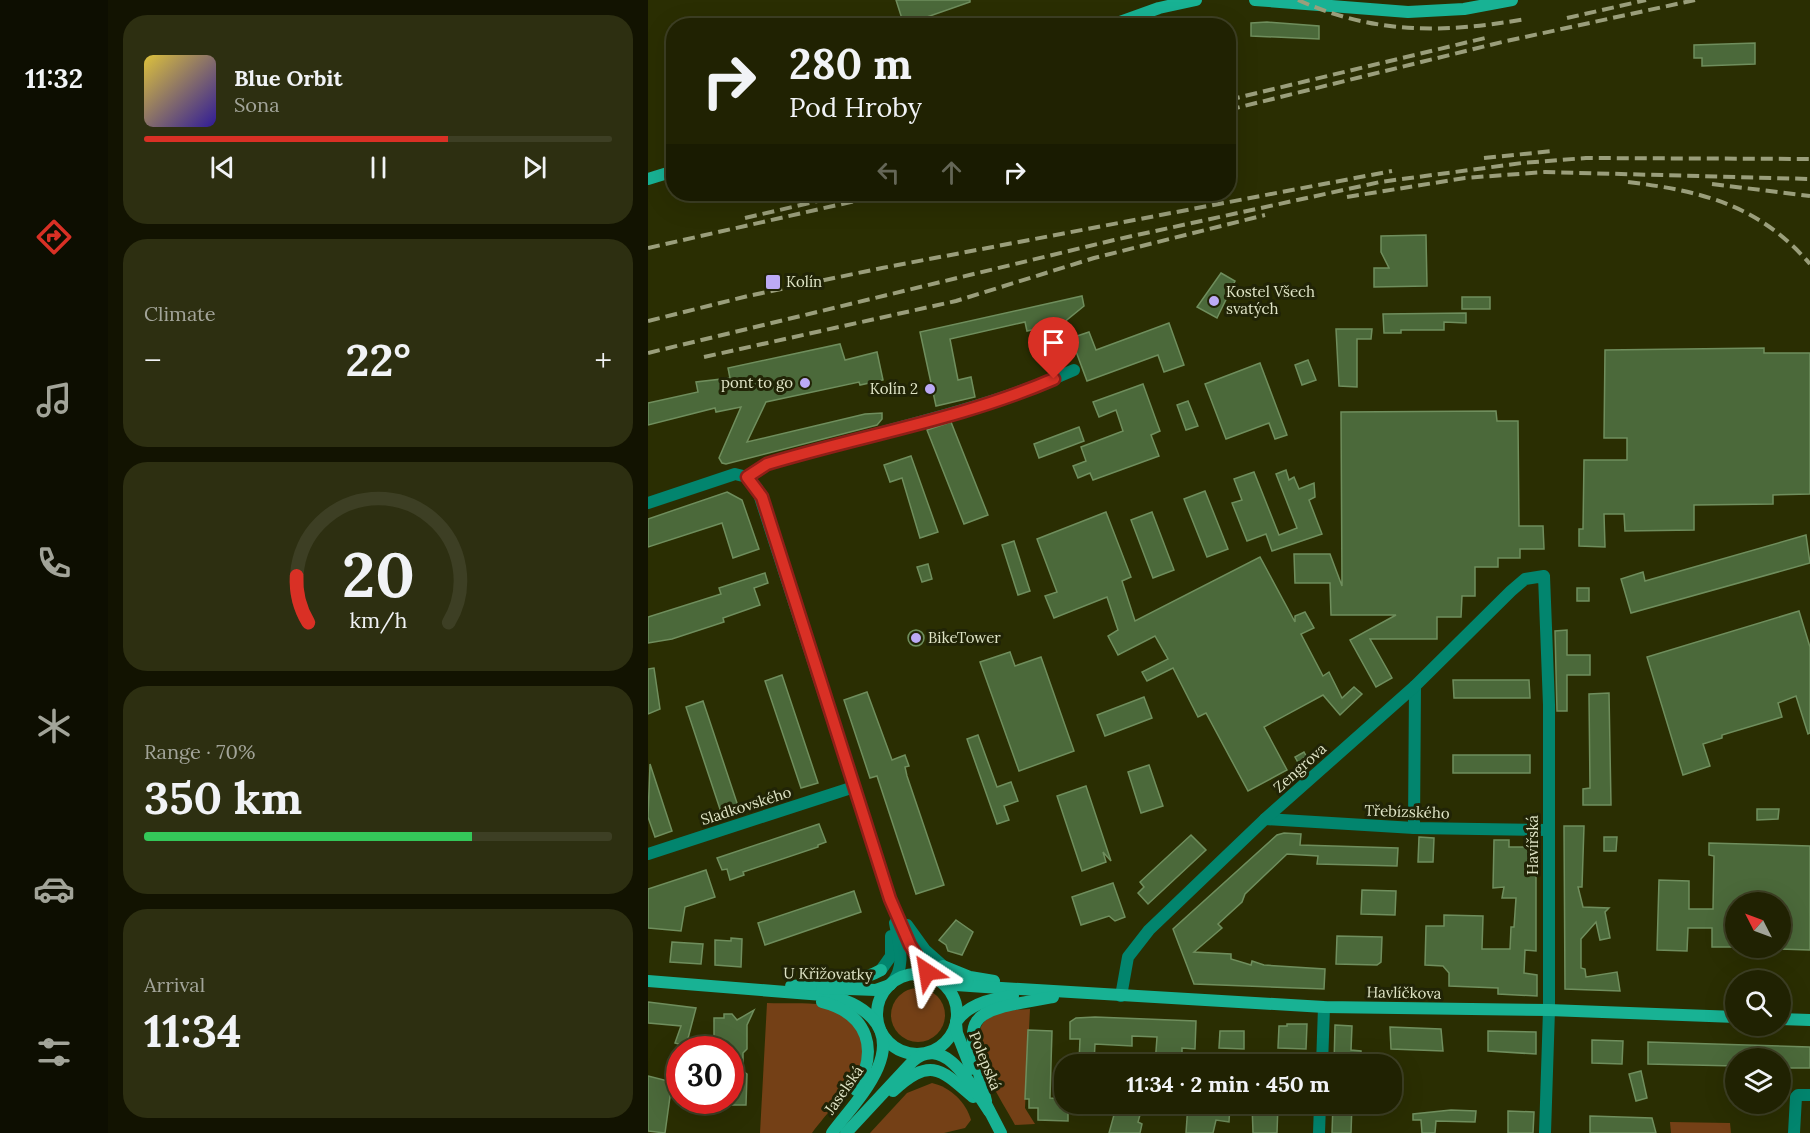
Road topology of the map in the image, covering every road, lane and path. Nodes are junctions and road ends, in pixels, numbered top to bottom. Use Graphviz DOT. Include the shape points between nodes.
graph roads {
  1 [pos="1196,0"];
  2 [pos="1255,0"];
  3 [pos="1512,0"];
  4 [pos="1131,18"];
  5 [pos="666,173"];
  6 [pos="648,179"];
  7 [pos="1074,370"];
  8 [pos="747,477"];
  9 [pos="648,503"];
  10 [pos="1525,579"];
  11 [pos="1414,686"];
  12 [pos="854,787"];
  13 [pos="1265,819"];
  14 [pos="1414,828"];
  15 [pos="1548,830"];
  16 [pos="648,854"];
  17 [pos="890,899"];
  18 [pos="933,977"];
  19 [pos="648,981"];
  20 [pos="891,984"];
  21 [pos="763,988"];
  22 [pos="1072,994"];
  23 [pos="1121,996"];
  24 [pos="1324,1007"];
  25 [pos="1549,1010"];
  26 [pos="1725,1017"];
  27 [pos="1791,1019"];
  28 [pos="1810,1020"];
  29 [pos="956,1022"];
  30 [pos="880,1028"];
  31 [pos="925,1053"];
  32 [pos="1322,1054"];
  33 [pos="1810,1095"];
  34 [pos="989,1111"];
  35 [pos="1320,1114"];
  36 [pos="831,1133"];
  37 [pos="847,1133"];
  38 [pos="1001,1133"];
  39 [pos="1319,1133"];
  40 [pos="1545,1133"];
  41 [pos="1794,1133"];
  1 -- 4 [label="street"];
  2 -- 3 [label="street" via="1408,12 1464,9"];
  5 -- 6 [label="street"];
  7 -- 8 [label="street" via="1027,390 937,419 767,464"];
  8 -- 9 [label="street" via="735,474"];
  8 -- 12 [label="street" via="762,497"];
  10 -- 11 [label="street, Zengrova"];
  10 -- 15 [label="street, Havířská" via="1544,576"];
  11 -- 13 [label="street, Zengrova"];
  11 -- 14 [label="street"];
  12 -- 16 [label="street, Sladkovského"];
  12 -- 17 [label="street"];
  13 -- 14 [label="street, Třebízského"];
  13 -- 23 [label="street, Zengrova" via="1135,947 1125,964"];
  14 -- 15 [label="street, Třebízského"];
  15 -- 25 [label="street, Havířská"];
  17 -- 18 [label="street" via="914,952"];
  17 -- 20 [label="street" via="901,962"];
  17 -- 21 [label="street" via="891,956 881,970 851,980"];
  17 -- 22 [label="street" via="925,950 943,966 970,977"];
  18 -- 20 [label="street" via="907,975"];
  18 -- 22 [label="street, Havlíčkova" via="956,985"];
  18 -- 29 [label="street" via="954,998"];
  19 -- 21 [label="street, U Křižovatky"];
  20 -- 21 [label="street, U Křižovatky" via="876,990"];
  20 -- 30 [label="street" via="878,1006"];
  21 -- 30 [label="street, U Křižovatky" via="841,999 862,1010"];
  21 -- 36 [label="street" via="842,1009 855,1018 867,1040 863,1077"];
  22 -- 23 [label="street, Havlíčkova"];
  22 -- 29 [label="street, Havlíčkova" via="997,999 970,1008"];
  22 -- 34 [label="street" via="992,1009 972,1028 972,1048"];
  23 -- 24 [label="street, Havlíčkova"];
  24 -- 25 [label="street, Havlíčkova"];
  24 -- 32 [label="street"];
  25 -- 26 [label="street, Havlíčkova"];
  25 -- 40 [label="street, Havířská"];
  27 -- 28 [label="street"];
  29 -- 31 [label="street" via="947,1040"];
  29 -- 34 [label="street, Polepská"];
  30 -- 31 [label="street" via="900,1050"];
  30 -- 36 [label="street, Jaselská" via="884,1048 879,1065"];
  31 -- 34 [label="street, Polepská" via="940,1054 953,1063"];
  31 -- 37 [label="street, Jaselská" via="913,1061"];
  33 -- 41 [label="street" via="1796,1097"];
  34 -- 37 [label="street" via="947,1074 929,1070 901,1084"];
  34 -- 38 [label="street, Polepská"];
  35 -- 39 [label="street"];
}
